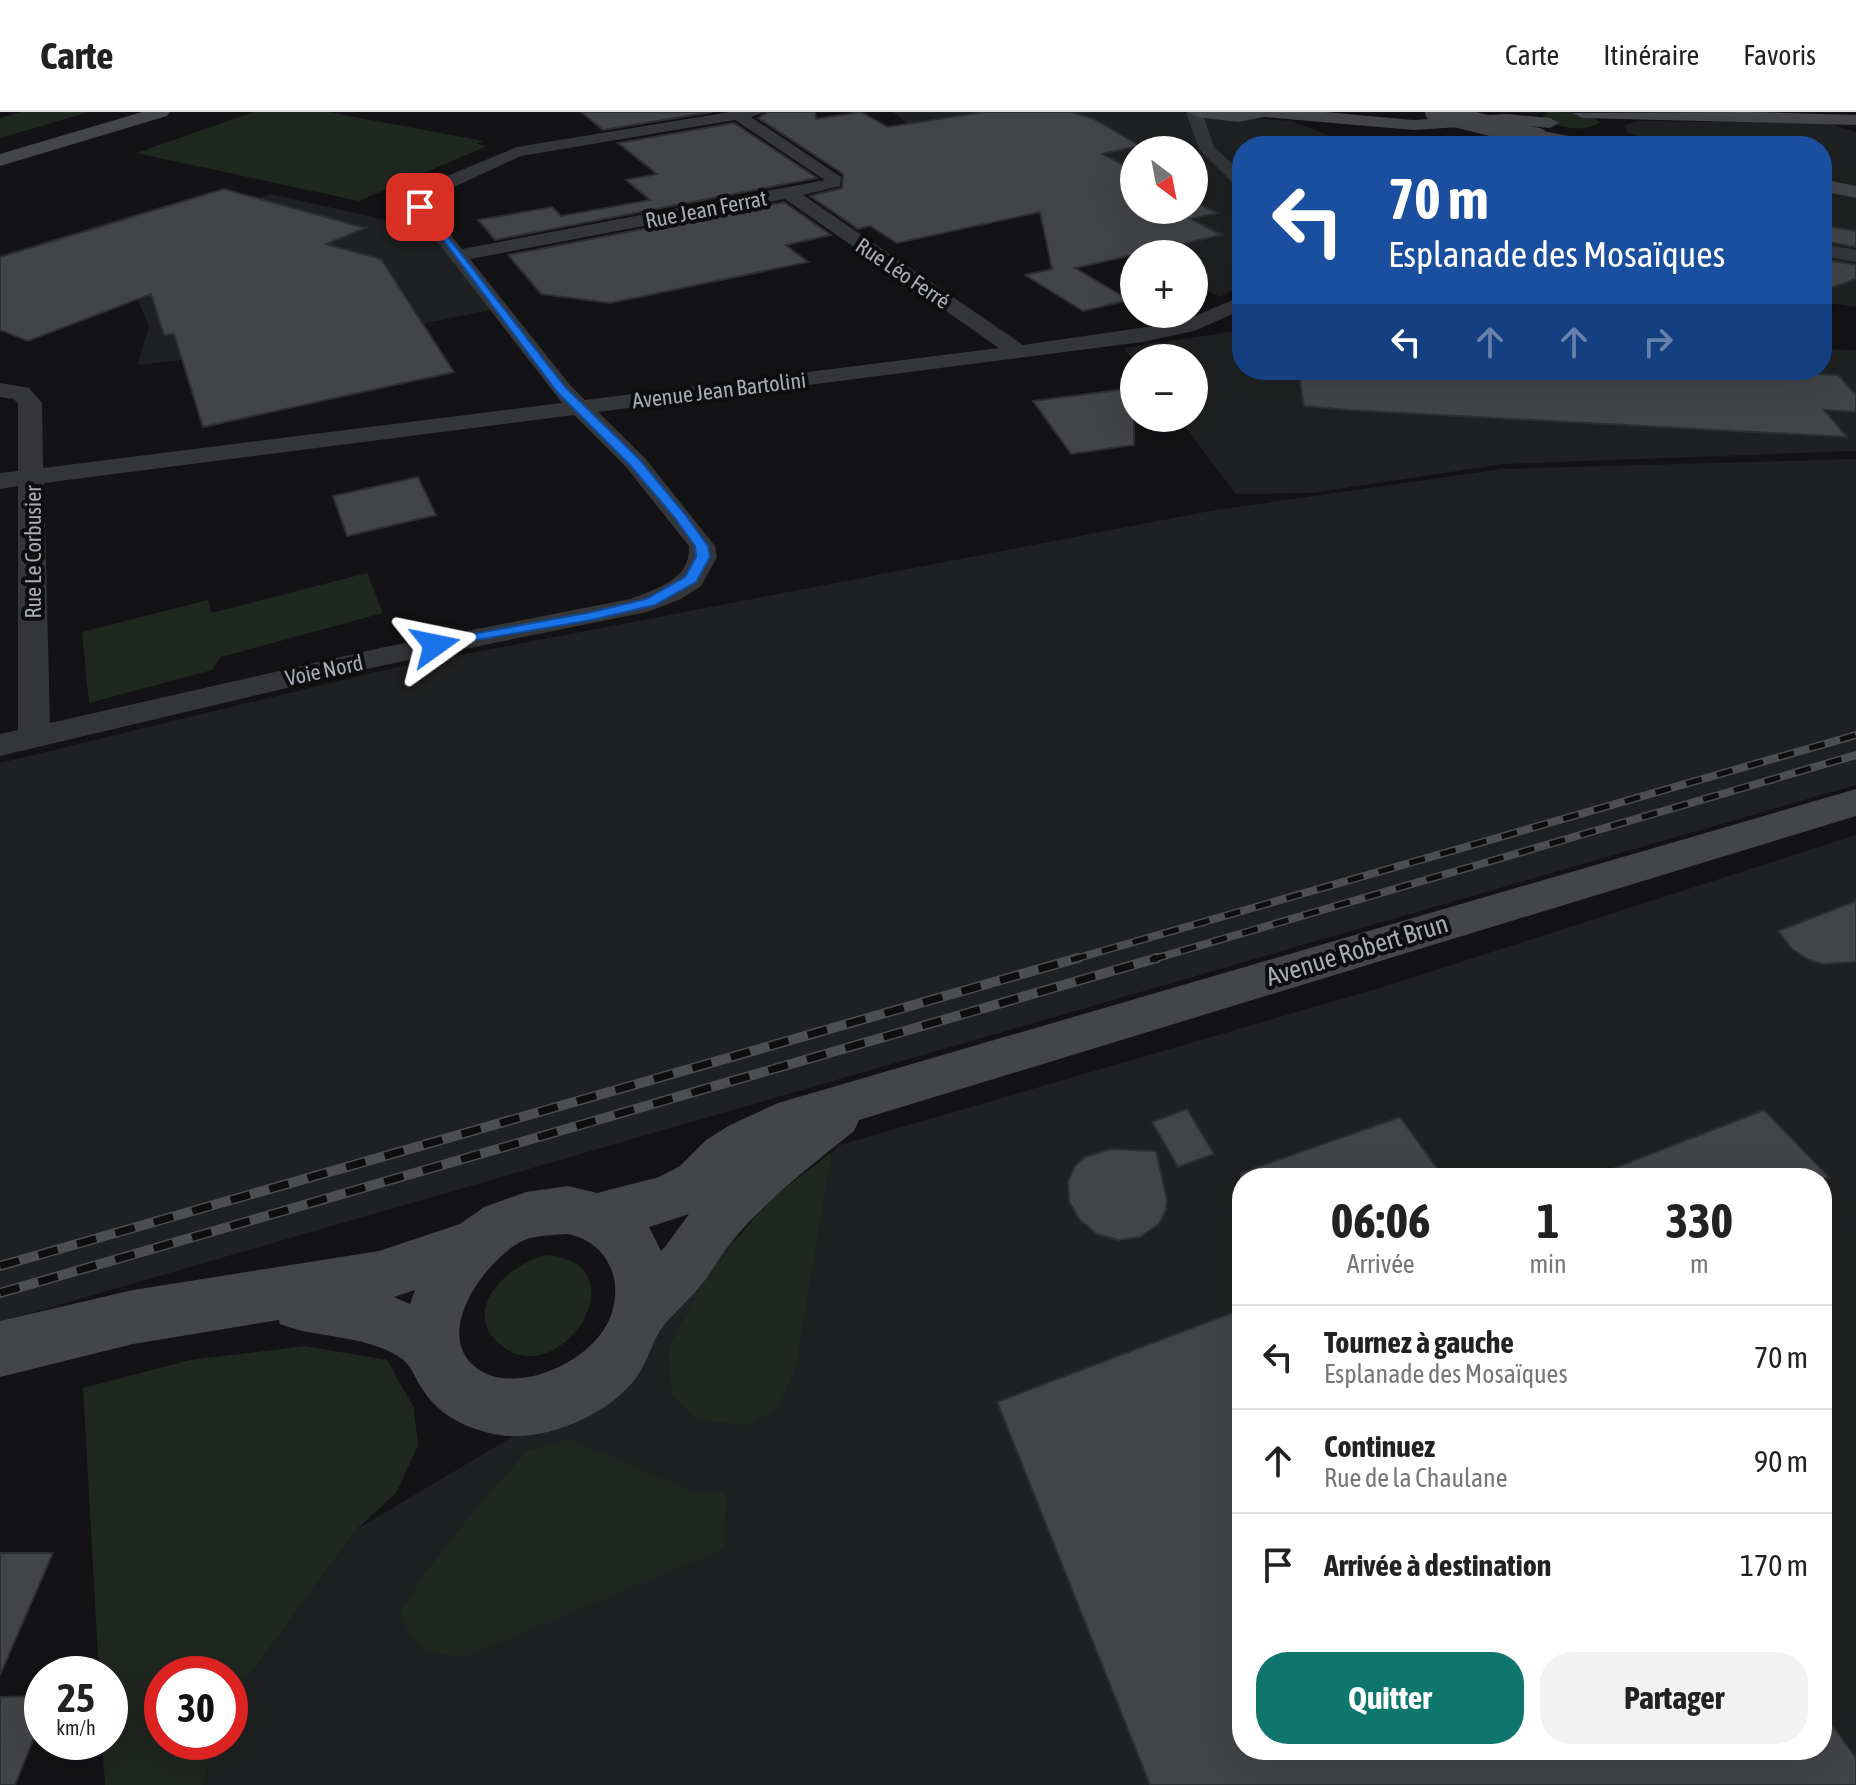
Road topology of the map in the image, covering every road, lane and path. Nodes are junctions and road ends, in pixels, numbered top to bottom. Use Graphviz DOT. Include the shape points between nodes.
graph roads {
  1 [pos="146,112"];
  2 [pos="161,112"];
  3 [pos="757,112"];
  4 [pos="1196,112"];
  5 [pos="1264,112"];
  6 [pos="1435,112"];
  7 [pos="1447,112"];
  8 [pos="1578,113"];
  9 [pos="737,115"];
  10 [pos="1636,115"];
  11 [pos="1238,117"];
  12 [pos="1856,120"];
  13 [pos="1542,122"];
  14 [pos="1600,122"];
  15 [pos="1391,124"];
  16 [pos="1624,134"];
  17 [pos="1203,136"];
  18 [pos="1459,136"];
  19 [pos="1562,136"];
  20 [pos="1571,136"];
  21 [pos="1208,138"];
  22 [pos="1208,150"];
  23 [pos="0,158"];
  24 [pos="1232,173"];
  25 [pos="1832,192"];
  26 [pos="788,193"];
  27 [pos="1856,196"];
  28 [pos="1832,252"];
  29 [pos="459,255"];
  30 [pos="1856,256"];
  31 [pos="1232,307"];
  32 [pos="1208,318"];
  33 [pos="1208,320"];
  34 [pos="1232,326"];
  35 [pos="1182,328"];
  36 [pos="1019,352"];
  37 [pos="0,390"];
  38 [pos="577,408"];
  39 [pos="33,477"];
  40 [pos="0,481"];
  41 [pos="34,737"];
  42 [pos="0,745"];
  43 [pos="1856,802"];
  44 [pos="858,1100"];
  45 [pos="596,1217"];
  46 [pos="474,1244"];
  47 [pos="250,1300"];
  48 [pos="641,1310"];
  49 [pos="433,1346"];
  50 [pos="0,1349"];
  1 -- 23 [label="street"];
  2 -- 23 [label="street"];
  3 -- 9 [label="street"];
  4 -- 11 [label="street"];
  4 -- 17 [label="street"];
  5 -- 11 [label="street"];
  5 -- 15 [label="street"];
  6 -- 13 [label="street, bridge"];
  7 -- 13 [label="street, bridge"];
  8 -- 10 [label="street"];
  8 -- 14 [label="street"];
  9 -- 26 [label="street, Rue Jean Ferrat" via="833,177 834,182 824,186"];
  9 -- 29 [label="street" via="517,152 419,194 415,201"];
  10 -- 12 [label="street"];
  10 -- 14 [label="street"];
  11 -- 21 [label="street"];
  13 -- 14 [label="street" via="1586,128"];
  13 -- 15 [label="street"];
  13 -- 19 [label="street"];
  13 -- 20 [label="street"];
  14 -- 16 [label="street"];
  15 -- 18 [label="street"];
  22 -- 24 [label="street"];
  25 -- 27 [label="street"];
  26 -- 29 [label="street, Rue Jean Ferrat"];
  26 -- 36 [label="street, Rue Léo Ferré"];
  28 -- 30 [label="street"];
  29 -- 38 [label="street"];
  31 -- 32 [label="street, Avenue Jean Bartolini"];
  33 -- 34 [label="street"];
  35 -- 36 [label="street, Avenue Jean Bartolini"];
  36 -- 38 [label="street, Avenue Jean Bartolini"];
  37 -- 39 [label="street, Rue Le Corbusier" via="30,399"];
  38 -- 39 [label="street, Avenue Jean Bartolini"];
  38 -- 41 [label="street, Voie Nord" via="635,462 697,539 703,557 691,580 671,593 637,606 393,654"];
  39 -- 40 [label="street, Avenue Jean Bartolini"];
  39 -- 41 [label="street, Rue Le Corbusier"];
  41 -- 42 [label="street, Voie Nord"];
  43 -- 44 [label="street, Avenue Robert Brun"];
  44 -- 45 [label="street, Avenue Robert Brun" via="778,1124 724,1156 698,1182 670,1198"];
  44 -- 48 [label="street, Avenue Robert Brun" via="752,1184"];
  45 -- 46 [label="street" via="568,1210 535,1213 503,1224"];
  45 -- 48 [label="street" via="620,1231 636,1253 643,1280"];
  46 -- 47 [label="street" via="379,1277"];
  46 -- 49 [label="street" via="440,1292 432,1319"];
  47 -- 49 [label="street" via="356,1311 400,1325"];
  47 -- 50 [label="street" via="133,1317"];
  48 -- 49 [label="street" via="633,1334 598,1377 539,1406 508,1408 480,1402 456,1387 441,1369"];
}
